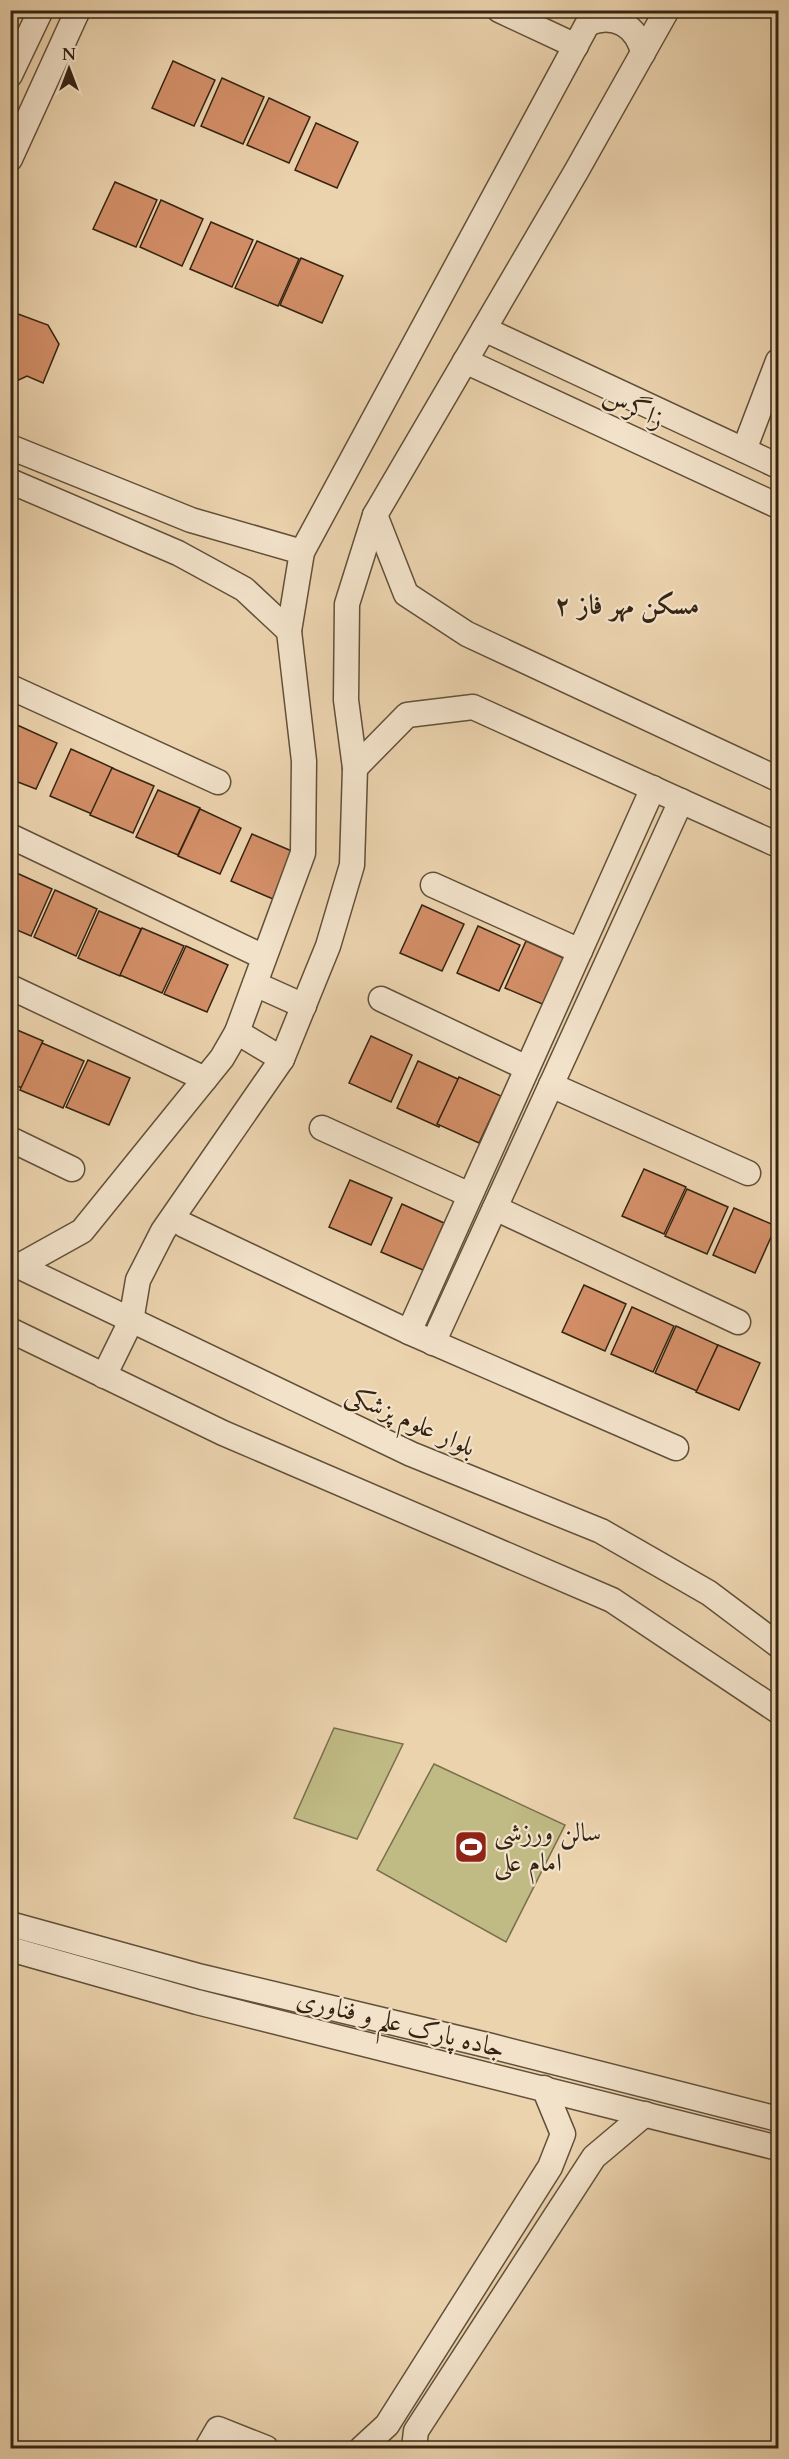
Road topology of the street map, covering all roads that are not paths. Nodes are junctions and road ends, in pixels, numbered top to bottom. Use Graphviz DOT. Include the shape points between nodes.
graph roads {
  1 [pos="41,10"];
  2 [pos="78,10"];
  3 [pos="499,10"];
  4 [pos="667,10"];
  5 [pos="592,17"];
  6 [pos="576,46"];
  7 [pos="643,53"];
  8 [pos="10,75"];
  9 [pos="10,159"];
  10 [pos="484,329"];
  11 [pos="465,360"];
  12 [pos="778,361"];
  13 [pos="10,447"];
  14 [pos="744,450"];
  15 [pos="778,466"];
  16 [pos="10,482"];
  17 [pos="778,506"];
  18 [pos="375,515"];
  19 [pos="302,552"];
  20 [pos="289,631"];
  21 [pos="10,687"];
  22 [pos="355,768"];
  23 [pos="778,779"];
  24 [pos="218,782"];
  25 [pos="653,788"];
  26 [pos="681,801"];
  27 [pos="10,836"];
  28 [pos="778,845"];
  29 [pos="433,885"];
  30 [pos="580,951"];
  31 [pos="264,957"];
  32 [pos="255,984"];
  33 [pos="10,987"];
  34 [pos="381,999"];
  35 [pos="304,1006"];
  36 [pos="237,1032"];
  37 [pos="282,1059"];
  38 [pos="527,1068"];
  39 [pos="205,1080"];
  40 [pos="551,1085"];
  41 [pos="322,1128"];
  42 [pos="10,1139"];
  43 [pos="72,1169"];
  44 [pos="748,1173"];
  45 [pos="470,1195"];
  46 [pos="495,1208"];
  47 [pos="184,1225"];
  48 [pos="15,1264"];
  49 [pos="131,1321"];
  50 [pos="738,1322"];
  51 [pos="10,1330"];
  52 [pos="409,1332"];
  53 [pos="433,1343"];
  54 [pos="104,1376"];
  55 [pos="676,1448"];
  56 [pos="778,1645"];
  57 [pos="778,1712"];
  58 [pos="10,1924"];
  59 [pos="10,1949"];
  60 [pos="202,1977"];
  61 [pos="197,2001"];
  62 [pos="544,2088"];
  63 [pos="645,2114"];
  64 [pos="778,2119"];
  65 [pos="778,2148"];
  66 [pos="207,2448"];
  67 [pos="266,2448"];
  68 [pos="362,2448"];
  69 [pos="414,2448"];
  1 -- 8 [label="street"];
  2 -- 9 [label="street"];
  3 -- 6 [label="street"];
  4 -- 7 [label="street"];
  5 -- 6 [label="street"];
  5 -- 7 [label="street" via="624,24 637,36"];
  6 -- 19 [label="street"];
  7 -- 10 [label="street"];
  10 -- 11 [label="street"];
  10 -- 14 [label="street, زاگرس"];
  11 -- 17 [label="street, زاگرس"];
  11 -- 18 [label="street"];
  12 -- 14 [label="street"];
  13 -- 19 [label="street" via="191,520"];
  14 -- 15 [label="street, زاگرس"];
  16 -- 20 [label="street" via="178,553 235,583"];
  18 -- 22 [label="street" via="347,604 346,700"];
  18 -- 23 [label="street" via="406,594 467,634"];
  19 -- 20 [label="street"];
  20 -- 31 [label="street" via="304,761 303,853"];
  21 -- 24 [label="street"];
  22 -- 25 [label="street" via="407,715 473,707"];
  22 -- 35 [label="street" via="352,865 328,946"];
  25 -- 26 [label="street"];
  25 -- 30 [label="street"];
  26 -- 28 [label="street"];
  26 -- 40 [label="street"];
  27 -- 31 [label="street"];
  29 -- 30 [label="street"];
  30 -- 38 [label="street"];
  31 -- 32 [label="street"];
  32 -- 35 [label="street"];
  32 -- 36 [label="street"];
  33 -- 39 [label="street"];
  34 -- 38 [label="street"];
  35 -- 37 [label="street"];
  36 -- 37 [label="street"];
  36 -- 39 [label="street"];
  37 -- 49 [label="street" via="164,1231 138,1280"];
  38 -- 45 [label="street"];
  39 -- 48 [label="street" via="82,1231"];
  40 -- 44 [label="street"];
  40 -- 46 [label="street"];
  41 -- 45 [label="street"];
  42 -- 43 [label="street"];
  45 -- 52 [label="street"];
  46 -- 50 [label="street"];
  46 -- 53 [label="street"];
  47 -- 52 [label="street"];
  48 -- 49 [label="street, بلوار علوم پزشکی"];
  49 -- 54 [label="street"];
  49 -- 56 [label="street, بلوار علوم پزشکی" via="411,1454 601,1531 709,1593"];
  51 -- 54 [label="street"];
  52 -- 53 [label="street"];
  53 -- 55 [label="street"];
  54 -- 57 [label="street" via="223,1433 612,1600"];
  58 -- 60 [label="street, جاده پارک علم و فناوری"];
  59 -- 61 [label="street, جاده پارک علم و فناوری"];
  60 -- 61 [label="street"];
  60 -- 64 [label="street, جاده پارک علم و فناوری"];
  61 -- 62 [label="street, جاده پارک علم و فناوری"];
  62 -- 63 [label="street, جاده پارک علم و فناوری"];
  62 -- 68 [label="street" via="563,2134 550,2167 387,2425"];
  63 -- 65 [label="street, جاده پارک علم و فناوری"];
  63 -- 69 [label="street" via="594,2157 416,2431"];
  66 -- 67 [label="street" via="218,2429"];
}
